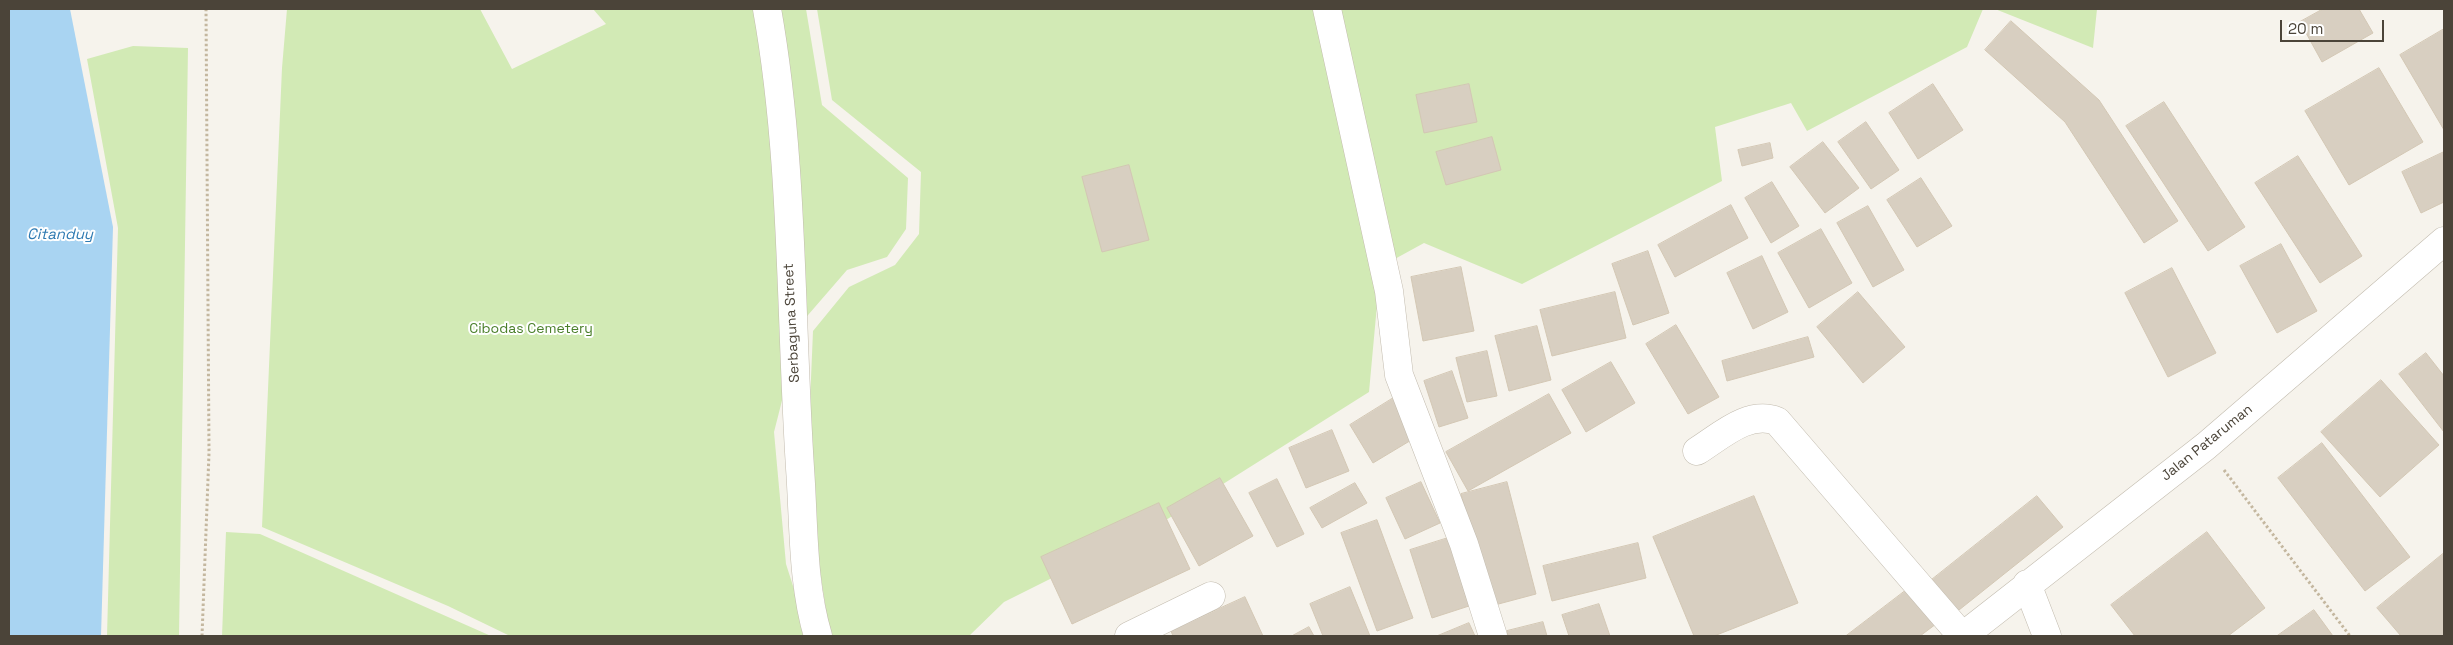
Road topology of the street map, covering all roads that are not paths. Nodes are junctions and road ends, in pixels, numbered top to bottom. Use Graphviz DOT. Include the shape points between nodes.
graph roads {
  1 [pos="766,9"];
  2 [pos="1327,9"];
  3 [pos="2444,241"];
  4 [pos="1697,451"];
  5 [pos="2027,584"];
  6 [pos="1211,596"];
  7 [pos="818,636"];
  8 [pos="1128,636"];
  9 [pos="1493,636"];
  10 [pos="1962,636"];
  11 [pos="2047,636"];
  1 -- 7 [label="street, Serbaguna Street" via="777,66 784,136 797,428 809,600"];
  2 -- 9 [label="street" via="1389,292 1399,375 1464,544"];
  3 -- 5 [label="street, Jalan Pataruman" via="2206,446"];
  4 -- 10 [label="street" via="1750,419 1765,416 1777,421"];
  5 -- 10 [label="street, Jalan Pataruman"];
  5 -- 11 [label="street"];
  6 -- 8 [label="street"];
}
